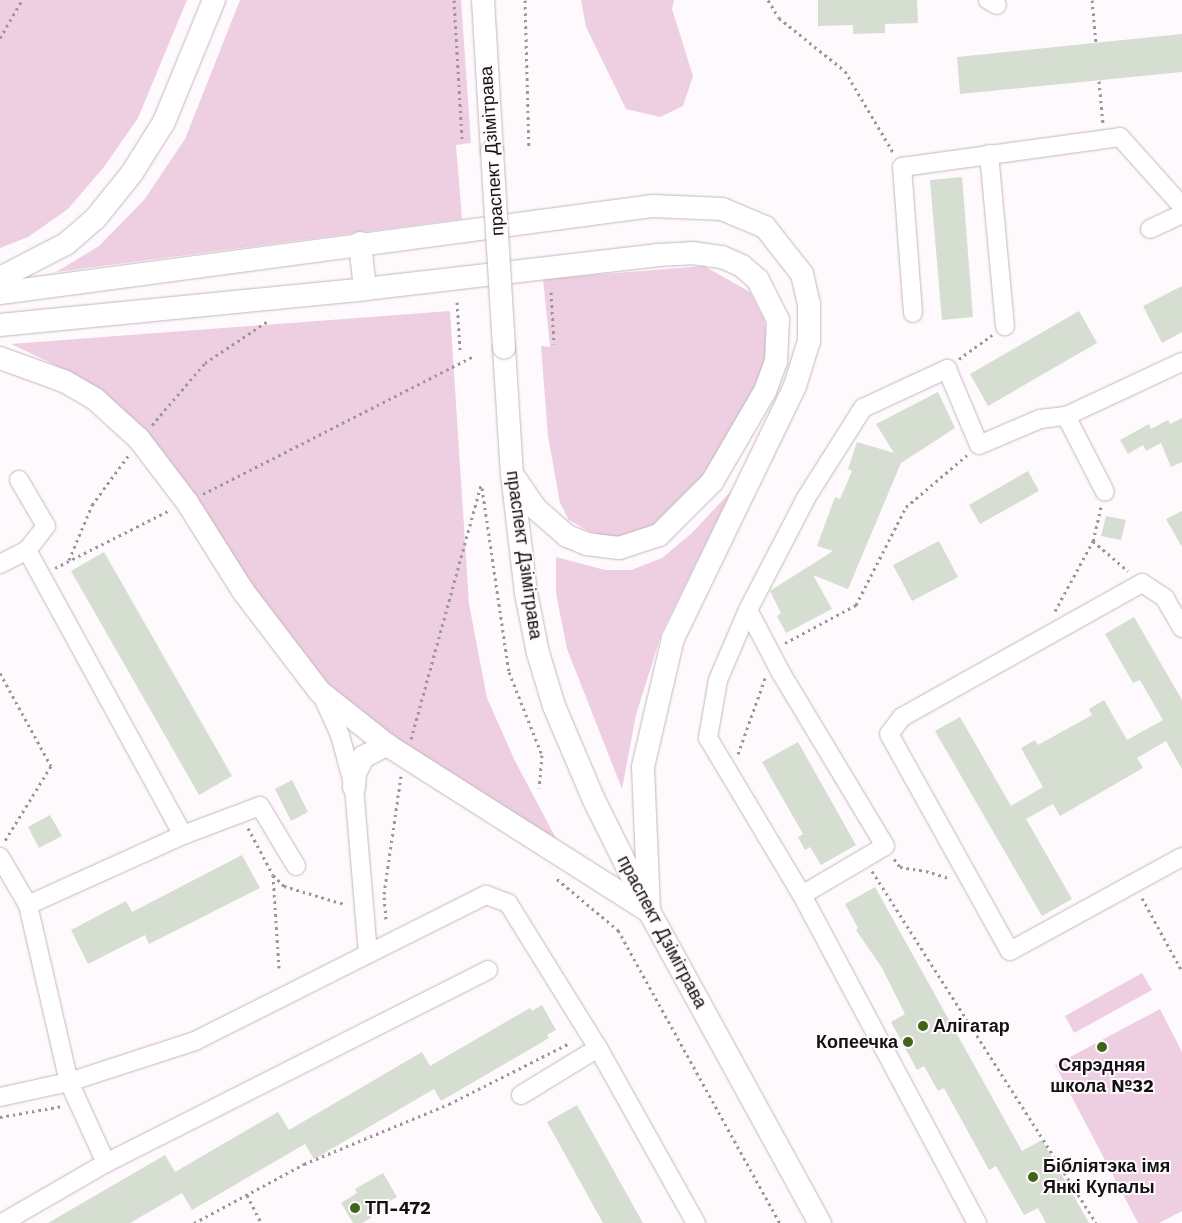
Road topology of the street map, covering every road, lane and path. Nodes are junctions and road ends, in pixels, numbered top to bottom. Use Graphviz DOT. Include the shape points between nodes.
graph roads {
  1 [pos="22,0"];
  2 [pos="214,0"];
  3 [pos="454,0"];
  4 [pos="483,0"];
  5 [pos="525,0"];
  6 [pos="768,0"];
  7 [pos="1092,0"];
  8 [pos="0,38"];
  9 [pos="1096,43"];
  10 [pos="1099,81"];
  11 [pos="1104,139"];
  12 [pos="462,140"];
  13 [pos="529,149"];
  14 [pos="988,154"];
  15 [pos="902,167"];
  16 [pos="1182,206"];
  17 [pos="1182,214"];
  18 [pos="1150,228"];
  19 [pos="360,243"];
  20 [pos="0,278"];
  21 [pos="365,289"];
  22 [pos="0,292"];
  23 [pos="551,292"];
  24 [pos="457,302"];
  25 [pos="914,313"];
  26 [pos="0,325"];
  27 [pos="1005,326"];
  28 [pos="554,344"];
  29 [pos="460,350"];
  30 [pos="474,356"];
  31 [pos="0,358"];
  32 [pos="1182,362"];
  33 [pos="947,369"];
  34 [pos="1066,416"];
  35 [pos="979,444"];
  36 [pos="123,449"];
  37 [pos="134,463"];
  38 [pos="512,474"];
  39 [pos="18,480"];
  40 [pos="1105,492"];
  41 [pos="163,502"];
  42 [pos="177,510"];
  43 [pos="1093,541"];
  44 [pos="27,550"];
  45 [pos="0,564"];
  46 [pos="40,576"];
  47 [pos="1142,583"];
  48 [pos="748,610"];
  49 [pos="1182,628"];
  50 [pos="1039,640"];
  51 [pos="770,651"];
  52 [pos="0,672"];
  53 [pos="320,692"];
  54 [pos="387,745"];
  55 [pos="408,766"];
  56 [pos="730,776"];
  57 [pos="354,787"];
  58 [pos="539,788"];
  59 [pos="241,814"];
  60 [pos="183,835"];
  61 [pos="885,846"];
  62 [pos="0,848"];
  63 [pos="0,857"];
  64 [pos="1182,857"];
  65 [pos="864,858"];
  66 [pos="296,866"];
  67 [pos="273,875"];
  68 [pos="552,875"];
  69 [pos="1135,885"];
  70 [pos="974,887"];
  71 [pos="344,894"];
  72 [pos="802,895"];
  73 [pos="344,904"];
  74 [pos="28,905"];
  75 [pos="649,911"];
  76 [pos="345,912"];
  77 [pos="386,919"];
  78 [pos="368,954"];
  79 [pos="279,968"];
  80 [pos="488,970"];
  81 [pos="1182,971"];
  82 [pos="593,1041"];
  83 [pos="69,1082"];
  84 [pos="521,1095"];
  85 [pos="0,1096"];
  86 [pos="78,1103"];
  87 [pos="0,1117"];
  88 [pos="106,1163"];
  89 [pos="247,1194"];
  90 [pos="2,1223"];
  91 [pos="194,1223"];
  92 [pos="261,1223"];
  93 [pos="696,1223"];
  94 [pos="780,1223"];
  95 [pos="820,1223"];
  96 [pos="977,1223"];
  97 [pos="1096,1223"];
  1 -- 8 [label="path"];
  2 -- 20 [label="main road" via="164,122 132,173 95,219 66,244"];
  3 -- 12 [label="path"];
  4 -- 38 [label="main road, праспект Дзімітрава, bridge"];
  5 -- 13 [label="path"];
  6 -- 15 [label="path" via="779,18 845,71"];
  7 -- 9 [label="path"];
  10 -- 11 [label="path"];
  11 -- 14 [label="street"];
  11 -- 16 [label="street" via="1120,137"];
  14 -- 15 [label="street"];
  14 -- 27 [label="street"];
  15 -- 25 [label="street"];
  17 -- 18 [label="street"];
  19 -- 21 [label="main road"];
  19 -- 22 [label="main road"];
  19 -- 75 [label="main road" via="653,206 722,209 765,228 802,274 809,304 809,341 795,386 673,638 658,690 643,767"];
  21 -- 26 [label="main road"];
  21 -- 38 [label="main road" via="692,253 722,257 742,266 758,280 778,320 776,361 765,391 712,482 659,535 619,548 587,544 567,536 536,509"];
  23 -- 28 [label="path"];
  24 -- 29 [label="path"];
  27 -- 33 [label="path"];
  30 -- 42 [label="path"];
  31 -- 42 [label="main road" via="40,371 95,399 139,439"];
  32 -- 34 [label="street"];
  33 -- 35 [label="street"];
  33 -- 48 [label="street" via="864,408 806,498"];
  34 -- 35 [label="street" via="1040,419"];
  34 -- 40 [label="street"];
  35 -- 51 [label="path" via="906,507 856,605"];
  36 -- 37 [label="path"];
  38 -- 75 [label="main road, праспект Дзімітрава" via="526,592 538,652 554,706 593,798"];
  39 -- 44 [label="street" via="46,526"];
  40 -- 43 [label="path"];
  41 -- 42 [label="path"];
  42 -- 46 [label="path"];
  42 -- 53 [label="main road"];
  43 -- 47 [label="path"];
  43 -- 50 [label="path"];
  44 -- 45 [label="street"];
  44 -- 46 [label="street"];
  46 -- 60 [label="street"];
  47 -- 49 [label="street" via="1165,598"];
  47 -- 50 [label="street"];
  48 -- 51 [label="street"];
  48 -- 56 [label="street" via="718,680 708,738"];
  50 -- 70 [label="street" via="902,717 889,734"];
  51 -- 56 [label="path" via="764,679"];
  51 -- 61 [label="street"];
  52 -- 62 [label="path" via="51,766"];
  53 -- 54 [label="main road"];
  53 -- 57 [label="street" via="340,735"];
  54 -- 55 [label="main road"];
  54 -- 57 [label="main road" via="363,757 355,773"];
  55 -- 58 [label="path" via="481,485 509,672 542,755"];
  55 -- 75 [label="main road"];
  55 -- 77 [label="path" via="401,772 384,894"];
  56 -- 72 [label="street"];
  57 -- 78 [label="street"];
  59 -- 60 [label="street"];
  59 -- 66 [label="street" via="260,806"];
  59 -- 67 [label="path"];
  60 -- 74 [label="street"];
  61 -- 65 [label="street"];
  61 -- 70 [label="path" via="900,867 926,870"];
  63 -- 74 [label="street"];
  64 -- 69 [label="street"];
  65 -- 72 [label="street"];
  65 -- 97 [label="path"];
  67 -- 73 [label="path" via="284,886"];
  67 -- 79 [label="path"];
  68 -- 94 [label="path" via="591,904 618,930"];
  69 -- 70 [label="street" via="1010,951"];
  69 -- 81 [label="path"];
  71 -- 73 [label="path"];
  72 -- 96 [label="street"];
  73 -- 76 [label="path"];
  74 -- 83 [label="street"];
  75 -- 95 [label="main road, праспект Дзімітрава"];
  78 -- 82 [label="street" via="486,895 508,903"];
  78 -- 83 [label="street" via="195,1041"];
  80 -- 88 [label="street"];
  82 -- 84 [label="street"];
  82 -- 89 [label="path" via="304,1164"];
  82 -- 93 [label="street"];
  83 -- 85 [label="street"];
  83 -- 86 [label="street"];
  86 -- 87 [label="path"];
  86 -- 88 [label="street"];
  88 -- 90 [label="street"];
  89 -- 91 [label="path"];
  89 -- 92 [label="path"];
}
